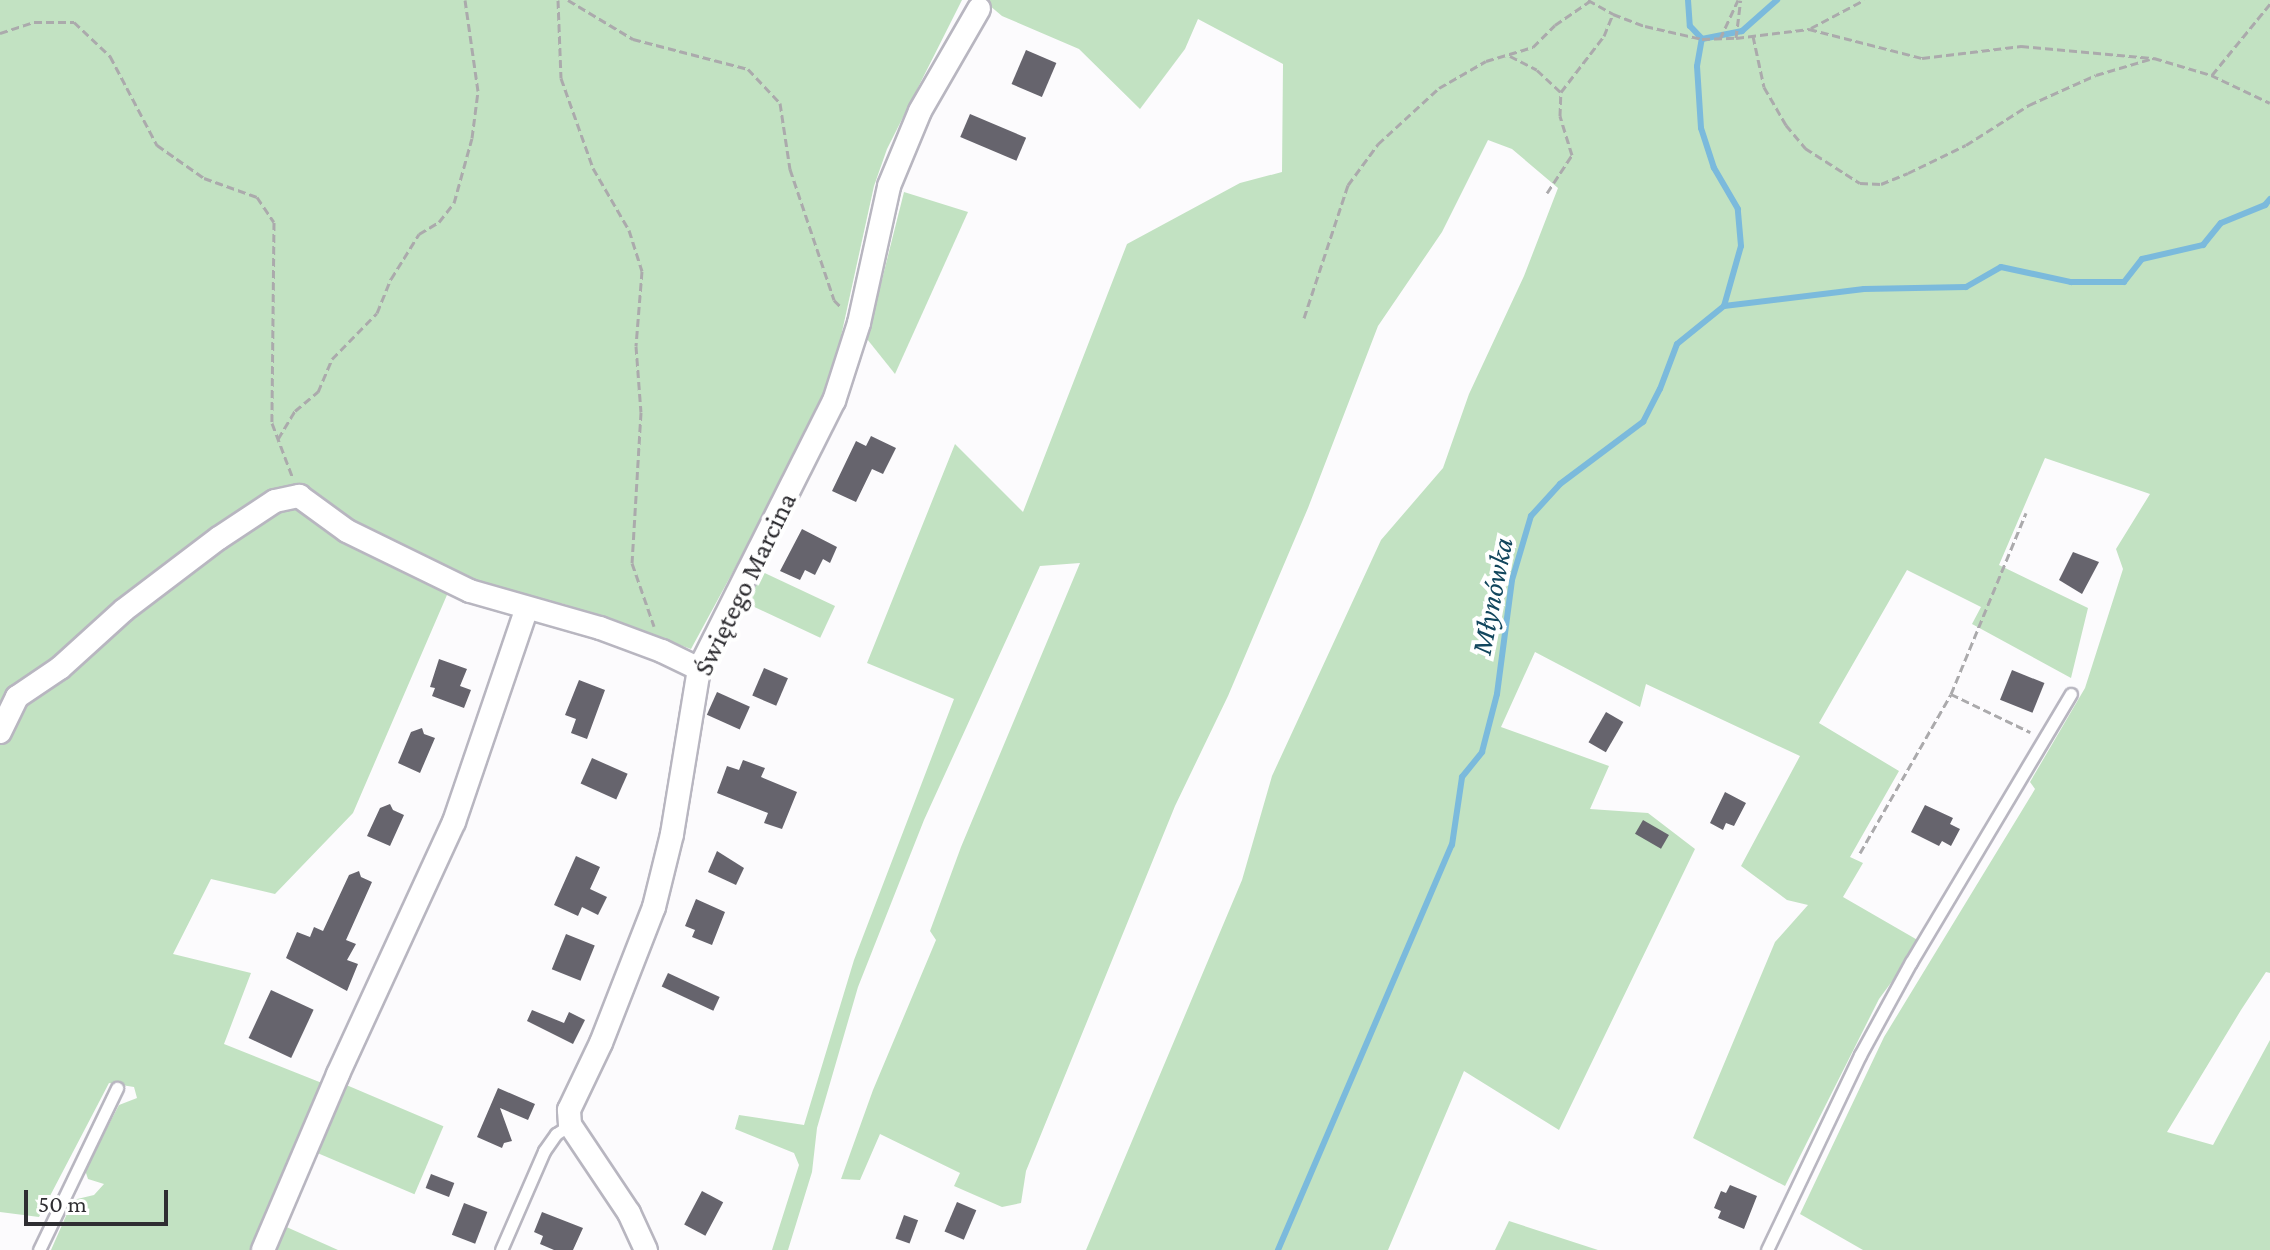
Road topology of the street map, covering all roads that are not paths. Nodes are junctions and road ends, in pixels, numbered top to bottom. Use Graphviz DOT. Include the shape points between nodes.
graph roads {
  1 [pos="979,9"];
  2 [pos="527,608"];
  3 [pos="699,669"];
  4 [pos="2071,694"];
  5 [pos="0,732"];
  6 [pos="117,1088"];
  7 [pos="570,1125"];
  8 [pos="39,1250"];
  9 [pos="263,1250"];
  10 [pos="501,1250"];
  11 [pos="646,1250"];
  12 [pos="1767,1250"];
  1 -- 3 [label="street, Świętego Marcina" via="920,111 889,186 859,323 834,401"];
  2 -- 3 [label="street" via="600,628"];
  2 -- 5 [label="street" via="424,570 347,531 299,496 275,501 124,610 60,668 17,697"];
  2 -- 9 [label="street" via="454,822"];
  3 -- 7 [label="street, Świętego Marcina" via="672,834 654,907 569,1110"];
  4 -- 12 [label="lane" via="1867,1042"];
  6 -- 8 [label="lane"];
  7 -- 10 [label="lane" via="544,1151"];
  7 -- 11 [label="street" via="629,1213"];
}
